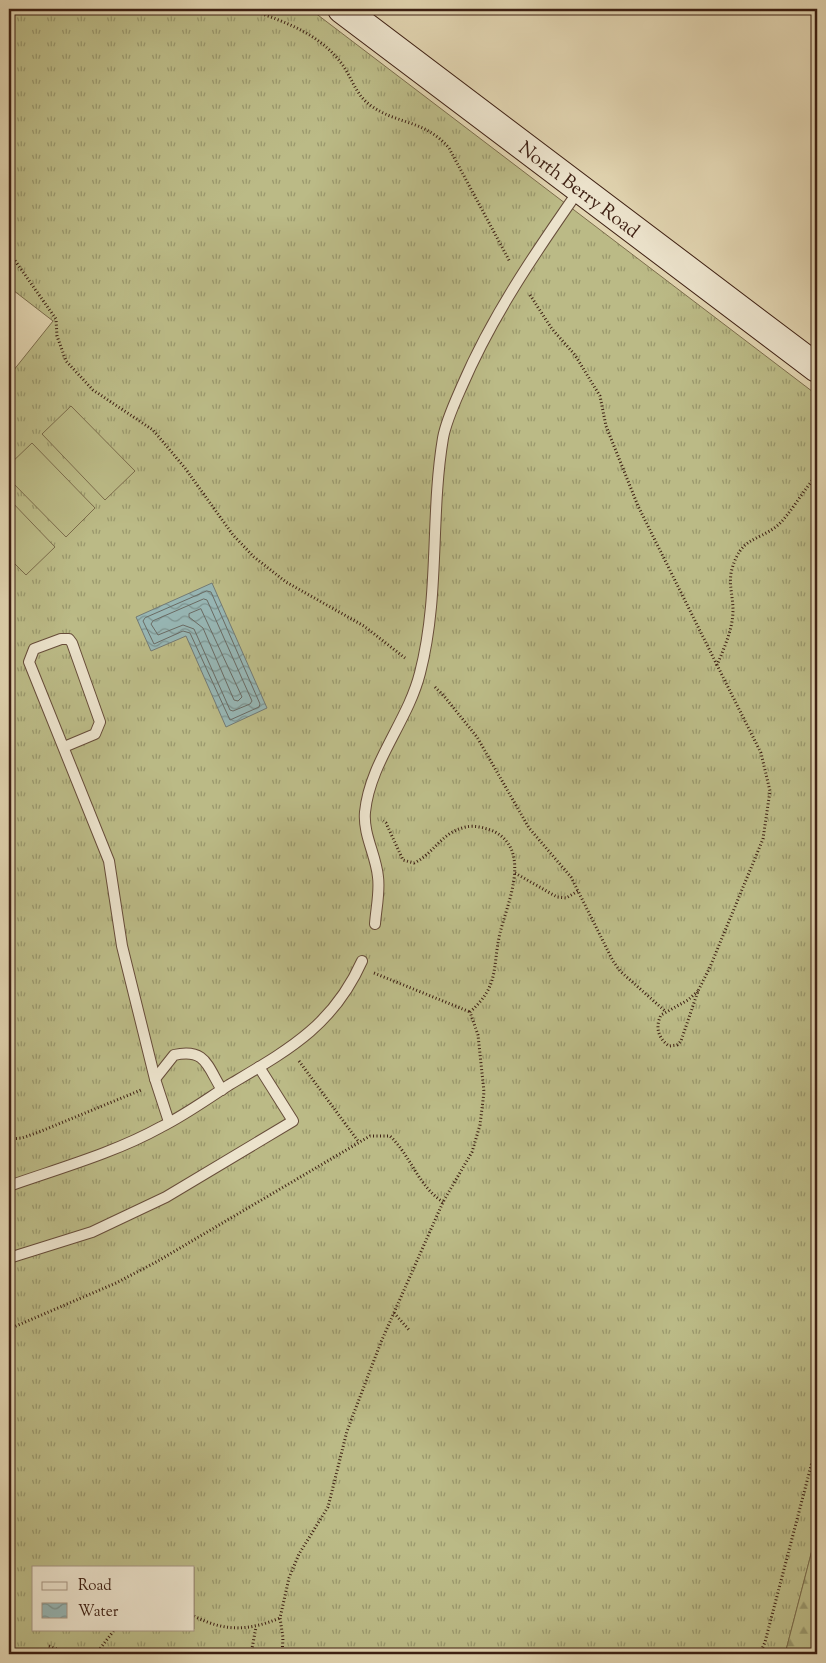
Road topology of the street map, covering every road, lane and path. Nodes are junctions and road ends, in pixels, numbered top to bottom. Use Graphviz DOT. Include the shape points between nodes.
graph roads {
  1 [pos="342,9"];
  2 [pos="581,188"];
  3 [pos="9,252"];
  4 [pos="817,368"];
  5 [pos="817,475"];
  6 [pos="420,675"];
  7 [pos="64,747"];
  8 [pos="365,812"];
  9 [pos="515,873"];
  10 [pos="578,891"];
  11 [pos="375,924"];
  12 [pos="361,964"];
  13 [pos="698,991"];
  14 [pos="665,1011"];
  15 [pos="470,1012"];
  16 [pos="290,1048"];
  17 [pos="259,1067"];
  18 [pos="155,1079"];
  19 [pos="222,1090"];
  20 [pos="169,1122"];
  21 [pos="9,1139"];
  22 [pos="358,1142"];
  23 [pos="9,1186"];
  24 [pos="443,1202"];
  25 [pos="9,1258"];
  26 [pos="394,1313"];
  27 [pos="9,1329"];
  28 [pos="410,1331"];
  29 [pos="817,1443"];
  30 [pos="195,1616"];
  31 [pos="280,1618"];
  32 [pos="256,1627"];
  33 [pos="114,1630"];
  34 [pos="49,1646"];
  35 [pos="69,1654"];
  36 [pos="96,1654"];
  37 [pos="251,1654"];
  38 [pos="282,1654"];
  39 [pos="760,1654"];
  1 -- 2 [label="main road, North Berry Road"];
  2 -- 4 [label="main road, North Berry Road"];
  2 -- 6 [label="lane" via="544,241 476,354 443,436 430,625"];
  3 -- 6 [label="path" via="56,319 57,336 66,361 93,390 153,430 254,558 286,582 364,626 406,659"];
  5 -- 13 [label="path" via="776,526 744,546 731,571 733,611 728,638 717,665 761,754 770,792 763,839"];
  6 -- 8 [label="lane" via="379,766"];
  6 -- 10 [label="path" via="444,696 478,737 529,828 571,877"];
  7 -- 7 [label="lane" via="29,662 34,648 69,639 100,722 95,734"];
  7 -- 18 [label="lane" via="109,861 122,946"];
  8 -- 9 [label="path" via="386,823 403,860 414,863 425,858 436,843 449,834 466,826 488,828 500,834 512,851"];
  8 -- 11 [label="lane" via="370,850 378,877"];
  9 -- 10 [label="path" via="557,897 566,898"];
  9 -- 15 [label="path" via="499,935 494,978 485,996"];
  10 -- 14 [label="path" via="620,971"];
  12 -- 15 [label="path"];
  12 -- 16 [label="lane" via="341,1001"];
  13 -- 14 [label="path" via="688,1000"];
  13 -- 14 [label="path" via="681,1040 673,1047 664,1042 658,1028 659,1019"];
  15 -- 24 [label="path" via="478,1035 484,1092 480,1125 472,1152"];
  16 -- 17 [label="lane"];
  16 -- 22 [label="path"];
  17 -- 19 [label="lane"];
  17 -- 25 [label="lane" via="293,1122 166,1197 92,1232"];
  18 -- 19 [label="lane" via="174,1055 189,1052 202,1057"];
  18 -- 20 [label="lane"];
  18 -- 21 [label="path" via="139,1092 30,1135"];
  19 -- 20 [label="lane"];
  20 -- 23 [label="lane" via="82,1161"];
  22 -- 24 [label="path" via="370,1136 390,1136 422,1182"];
  22 -- 27 [label="path" via="158,1261 116,1283"];
  24 -- 26 [label="path"];
  26 -- 28 [label="path"];
  26 -- 31 [label="path" via="347,1431 328,1506 299,1554 289,1578"];
  29 -- 39 [label="path" via="766,1642"];
  30 -- 32 [label="path" via="218,1627"];
  31 -- 32 [label="path"];
  31 -- 38 [label="path"];
  32 -- 37 [label="path"];
  33 -- 36 [label="path"];
  34 -- 35 [label="path"];
}
